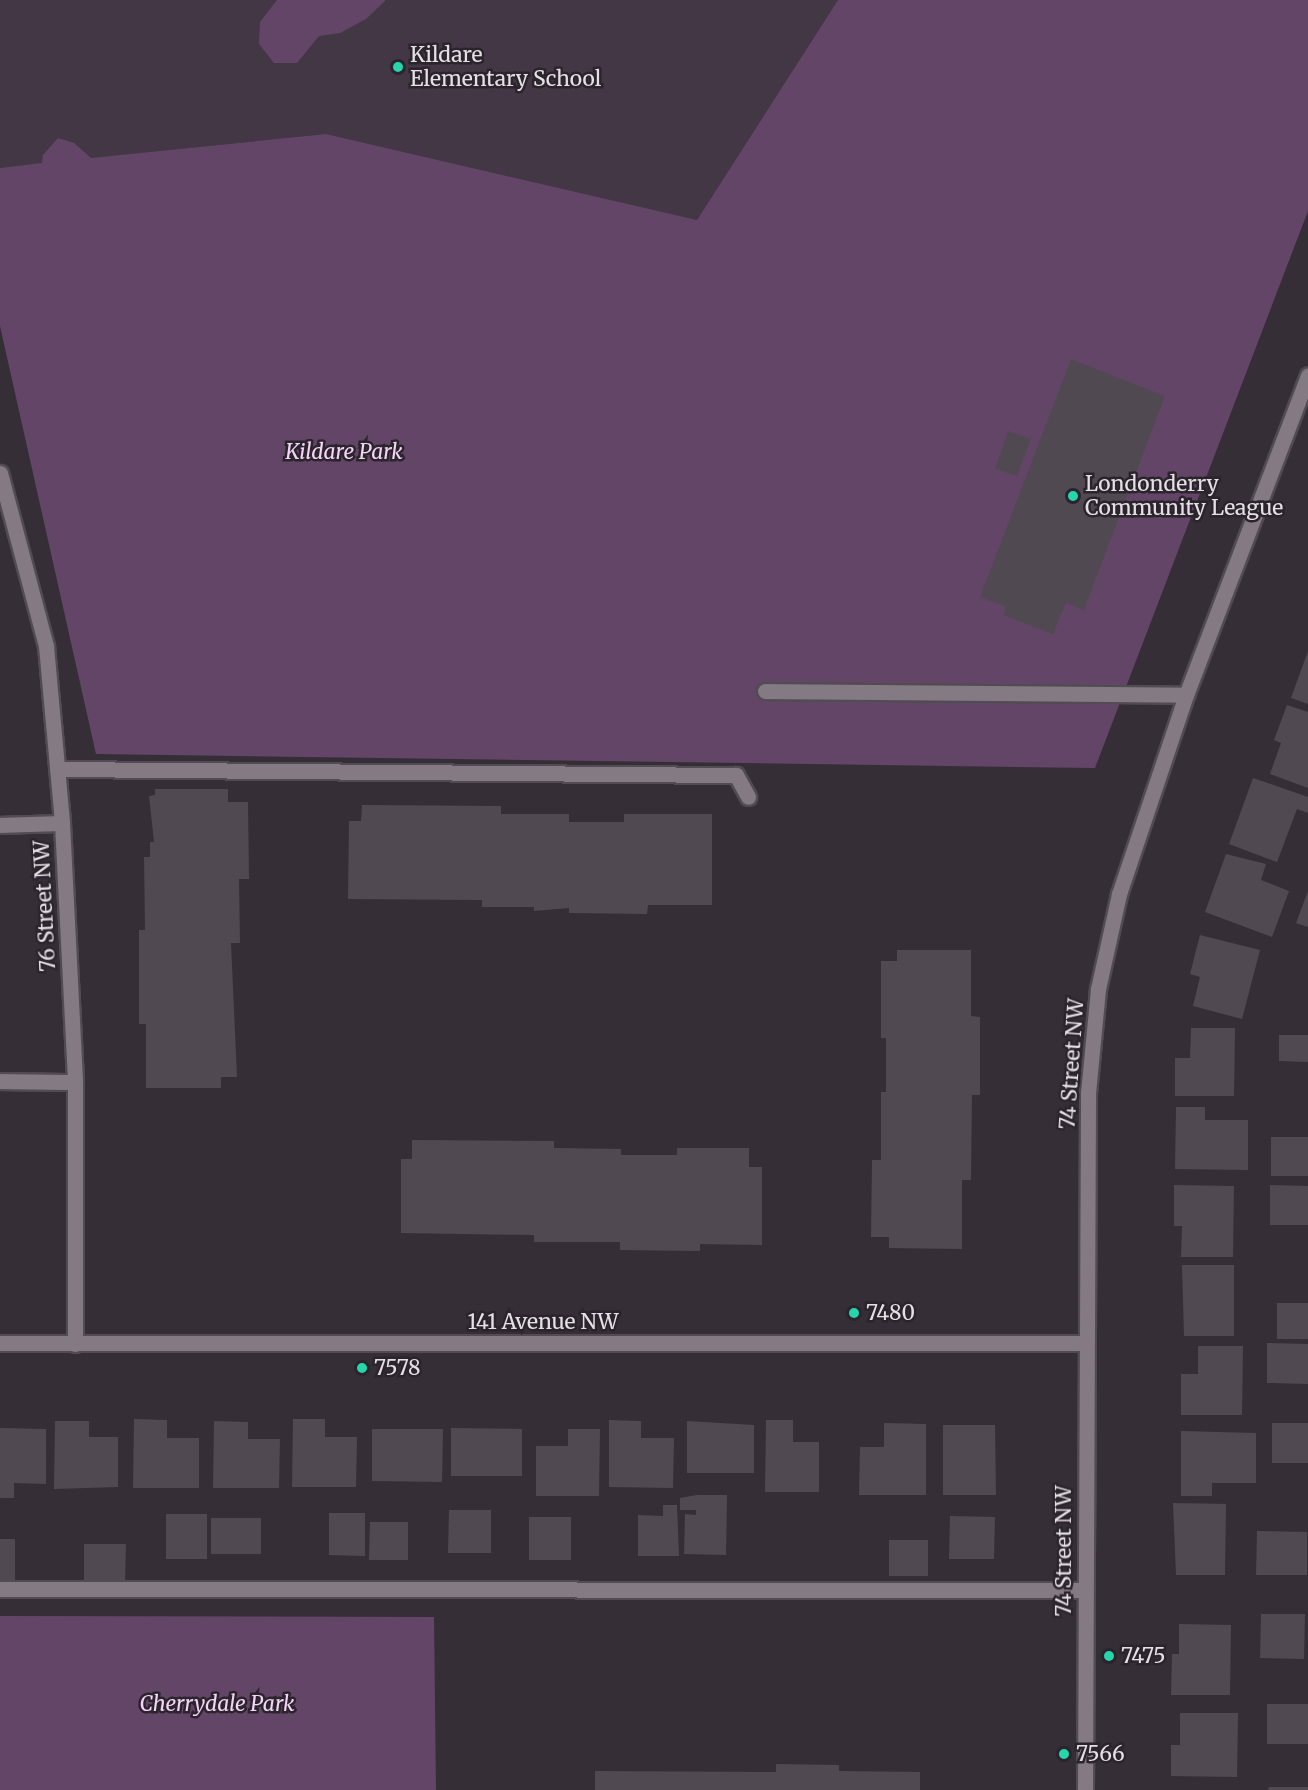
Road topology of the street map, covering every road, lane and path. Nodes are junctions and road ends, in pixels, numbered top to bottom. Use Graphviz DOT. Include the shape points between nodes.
graph roads {
  1 [pos="1308,376"];
  2 [pos="0,473"];
  3 [pos="765,691"];
  4 [pos="1186,695"];
  5 [pos="57,769"];
  6 [pos="748,797"];
  7 [pos="62,823"];
  8 [pos="0,825"];
  9 [pos="0,1081"];
  10 [pos="75,1082"];
  11 [pos="0,1343"];
  12 [pos="1086,1343"];
  13 [pos="75,1344"];
  14 [pos="0,1589"];
  15 [pos="1085,1590"];
  16 [pos="1085,1790"];
  1 -- 4 [label="street, 74 Street NW"];
  2 -- 5 [label="street, 76 Street NW" via="46,646"];
  3 -- 4 [label="street"];
  4 -- 12 [label="street, 74 Street NW" via="1119,894 1098,989 1088,1093"];
  5 -- 6 [label="street" via="736,775"];
  5 -- 7 [label="street, 76 Street NW"];
  7 -- 8 [label="street"];
  7 -- 10 [label="street, 76 Street NW"];
  9 -- 10 [label="street"];
  10 -- 13 [label="street, 76 Street NW"];
  11 -- 13 [label="street, 141 Avenue NW"];
  12 -- 13 [label="street, 141 Avenue NW"];
  12 -- 15 [label="street, 74 Street NW"];
  14 -- 15 [label="street"];
  15 -- 16 [label="street, 74 Street NW"];
}
